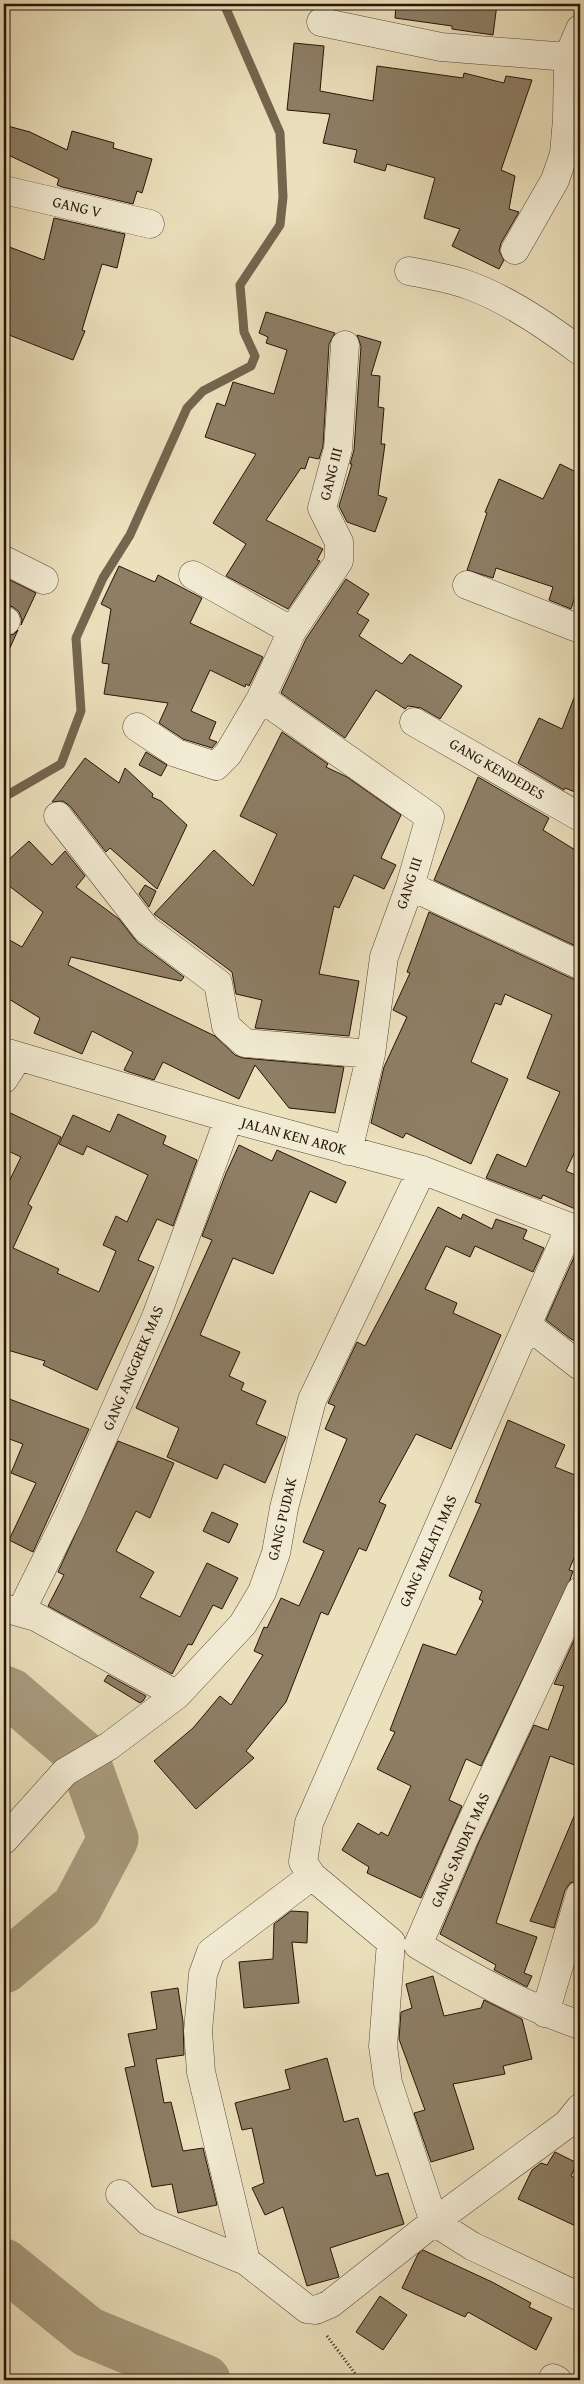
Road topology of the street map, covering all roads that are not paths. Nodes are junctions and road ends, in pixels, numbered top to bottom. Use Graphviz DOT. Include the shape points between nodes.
graph roads {
  1 [pos="321,22"];
  2 [pos="580,29"];
  3 [pos="568,57"];
  4 [pos="4,190"];
  5 [pos="150,224"];
  6 [pos="515,250"];
  7 [pos="409,271"];
  8 [pos="345,345"];
  9 [pos="580,351"];
  10 [pos="4,560"];
  11 [pos="193,575"];
  12 [pos="44,580"];
  13 [pos="467,585"];
  14 [pos="580,629"];
  15 [pos="292,630"];
  16 [pos="261,698"];
  17 [pos="414,722"];
  18 [pos="137,727"];
  19 [pos="58,816"];
  20 [pos="580,816"];
  21 [pos="410,886"];
  22 [pos="580,965"];
  23 [pos="371,1054"];
  24 [pos="9,1063"];
  25 [pos="229,1118"];
  26 [pos="348,1150"];
  27 [pos="422,1170"];
  28 [pos="575,1229"];
  29 [pos="526,1326"];
  30 [pos="580,1366"];
  31 [pos="580,1591"];
  32 [pos="12,1610"];
  33 [pos="177,1695"];
  34 [pos="4,1840"];
  35 [pos="312,1876"];
  36 [pos="580,1895"];
  37 [pos="545,2013"];
  38 [pos="580,2025"];
  39 [pos="576,2123"];
  40 [pos="120,2194"];
  41 [pos="434,2222"];
  42 [pos="246,2261"];
  43 [pos="580,2297"];
  1 -- 3 [label="street" via="441,46"];
  2 -- 3 [label="street"];
  3 -- 6 [label="street" via="568,119 564,154 554,180"];
  4 -- 5 [label="street, GANG V"];
  7 -- 9 [label="street" via="446,278 492,294"];
  8 -- 15 [label="street, GANG III" via="338,449 322,508 339,542 339,560"];
  10 -- 12 [label="street"];
  11 -- 15 [label="street"];
  13 -- 14 [label="street"];
  15 -- 16 [label="street, GANG III"];
  16 -- 18 [label="street, GANG III" via="228,754 216,766 176,753"];
  16 -- 21 [label="street, GANG III" via="430,817"];
  17 -- 20 [label="street, GANG KENDEDES"];
  19 -- 23 [label="street" via="146,929 218,983 226,1026 245,1043"];
  21 -- 22 [label="street"];
  21 -- 23 [label="street, GANG III" via="384,957"];
  23 -- 26 [label="street, GANG III"];
  24 -- 25 [label="street, JALAN KEN AROK"];
  25 -- 26 [label="street, JALAN KEN AROK"];
  25 -- 32 [label="street, GANG ANGGREK MAS" via="156,1317 70,1512"];
  26 -- 27 [label="street, JALAN KEN AROK"];
  27 -- 28 [label="street, JALAN KEN AROK"];
  27 -- 33 [label="street, GANG PUDAK" via="312,1400 276,1552 262,1592 243,1624"];
  28 -- 29 [label="street, GANG MELATI MAS"];
  29 -- 30 [label="street"];
  29 -- 35 [label="street, GANG MELATI MAS" via="309,1823 303,1862"];
  31 -- 37 [label="street, GANG SANDAT MAS" via="465,1836 418,1945 485,1985"];
  32 -- 33 [label="street" via="36,1617"];
  33 -- 34 [label="street, GANG PUDAK" via="109,1746 65,1772"];
  35 -- 41 [label="street" via="390,1942 383,2046 388,2083"];
  35 -- 42 [label="street" via="211,1952 203,1974 198,2031 201,2072"];
  36 -- 37 [label="street"];
  37 -- 38 [label="street, GANG SANDAT MAS"];
  39 -- 41 [label="street"];
  40 -- 42 [label="street" via="148,2221"];
  41 -- 42 [label="street" via="330,2304 316,2310 307,2309"];
  41 -- 43 [label="street" via="472,2246"];
}
